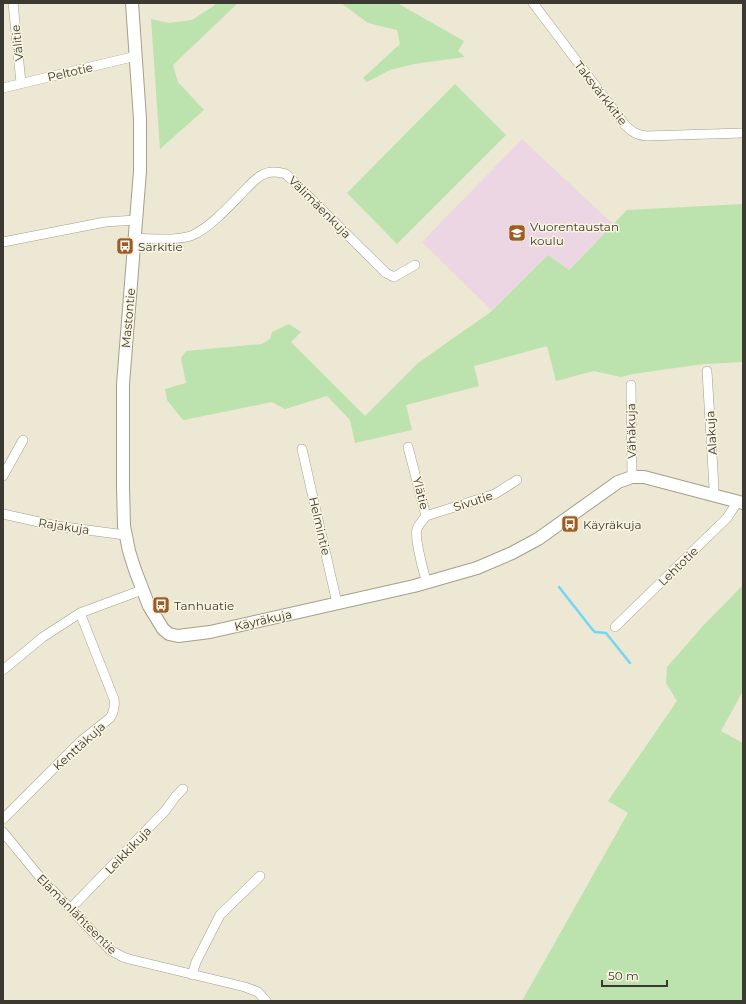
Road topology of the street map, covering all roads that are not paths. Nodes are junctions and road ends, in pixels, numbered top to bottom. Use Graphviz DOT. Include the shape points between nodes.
graph roads {
  1 [pos="13,3"];
  2 [pos="132,3"];
  3 [pos="532,3"];
  4 [pos="136,56"];
  5 [pos="21,83"];
  6 [pos="3,88"];
  7 [pos="743,133"];
  8 [pos="136,220"];
  9 [pos="135,238"];
  10 [pos="3,242"];
  11 [pos="415,265"];
  12 [pos="707,371"];
  13 [pos="631,385"];
  14 [pos="23,440"];
  15 [pos="408,447"];
  16 [pos="302,449"];
  17 [pos="3,476"];
  18 [pos="632,477"];
  19 [pos="517,480"];
  20 [pos="713,494"];
  21 [pos="740,502"];
  22 [pos="3,514"];
  23 [pos="426,516"];
  24 [pos="125,535"];
  25 [pos="427,583"];
  26 [pos="142,590"];
  27 [pos="337,603"];
  28 [pos="80,613"];
  29 [pos="160,626"];
  30 [pos="615,627"];
  31 [pos="3,670"];
  32 [pos="183,789"];
  33 [pos="3,820"];
  34 [pos="3,832"];
  35 [pos="260,876"];
  36 [pos="71,908"];
  37 [pos="192,975"];
  38 [pos="266,1001"];
  1 -- 5 [label="street, Välitie"];
  2 -- 4 [label="street, Mastontie"];
  3 -- 7 [label="street, Taksvärkkitie" via="625,125 638,135"];
  4 -- 5 [label="street, Peltotie"];
  4 -- 8 [label="street, Mastontie" via="140,119 140,171"];
  5 -- 6 [label="street, Peltotie"];
  8 -- 9 [label="street, Mastontie"];
  8 -- 10 [label="street" via="105,222"];
  9 -- 11 [label="street, Välimäenkuja" via="166,239 192,235 212,221 261,176 281,172 286,174 386,273 394,277"];
  9 -- 24 [label="street, Mastontie" via="123,384"];
  12 -- 20 [label="street, Alakuja"];
  13 -- 18 [label="street, Vähäkuja"];
  14 -- 17 [label="street"];
  15 -- 23 [label="street, Ylätie"];
  16 -- 27 [label="street, Helmintie"];
  18 -- 20 [label="street, Käyräkuja" via="644,477"];
  18 -- 25 [label="street, Käyräkuja" via="618,482 550,532 525,547 477,568"];
  19 -- 23 [label="street, Sivutie" via="495,494"];
  20 -- 21 [label="street, Käyräkuja"];
  21 -- 30 [label="street, Lehtotie" via="727,518"];
  22 -- 24 [label="street, Rajakuja" via="57,526"];
  23 -- 25 [label="street, Ylätie" via="416,534"];
  24 -- 26 [label="street, Mastontie"];
  25 -- 27 [label="street, Käyräkuja"];
  26 -- 28 [label="street"];
  26 -- 29 [label="street, Mastontie"];
  27 -- 29 [label="street, Käyräkuja" via="188,636 174,636"];
  28 -- 31 [label="street" via="43,637"];
  28 -- 33 [label="street, Kenttäkuja" via="114,699 113,714 81,741"];
  32 -- 36 [label="street, Leikkikuja" via="161,816"];
  34 -- 36 [label="street, Elämänlähteentie" via="39,876"];
  35 -- 37 [label="street" via="220,915"];
  36 -- 37 [label="street, Elämänlähteentie" via="110,950 123,957"];
  37 -- 38 [label="street, Elämänlähteentie" via="254,991 262,995"];
}
